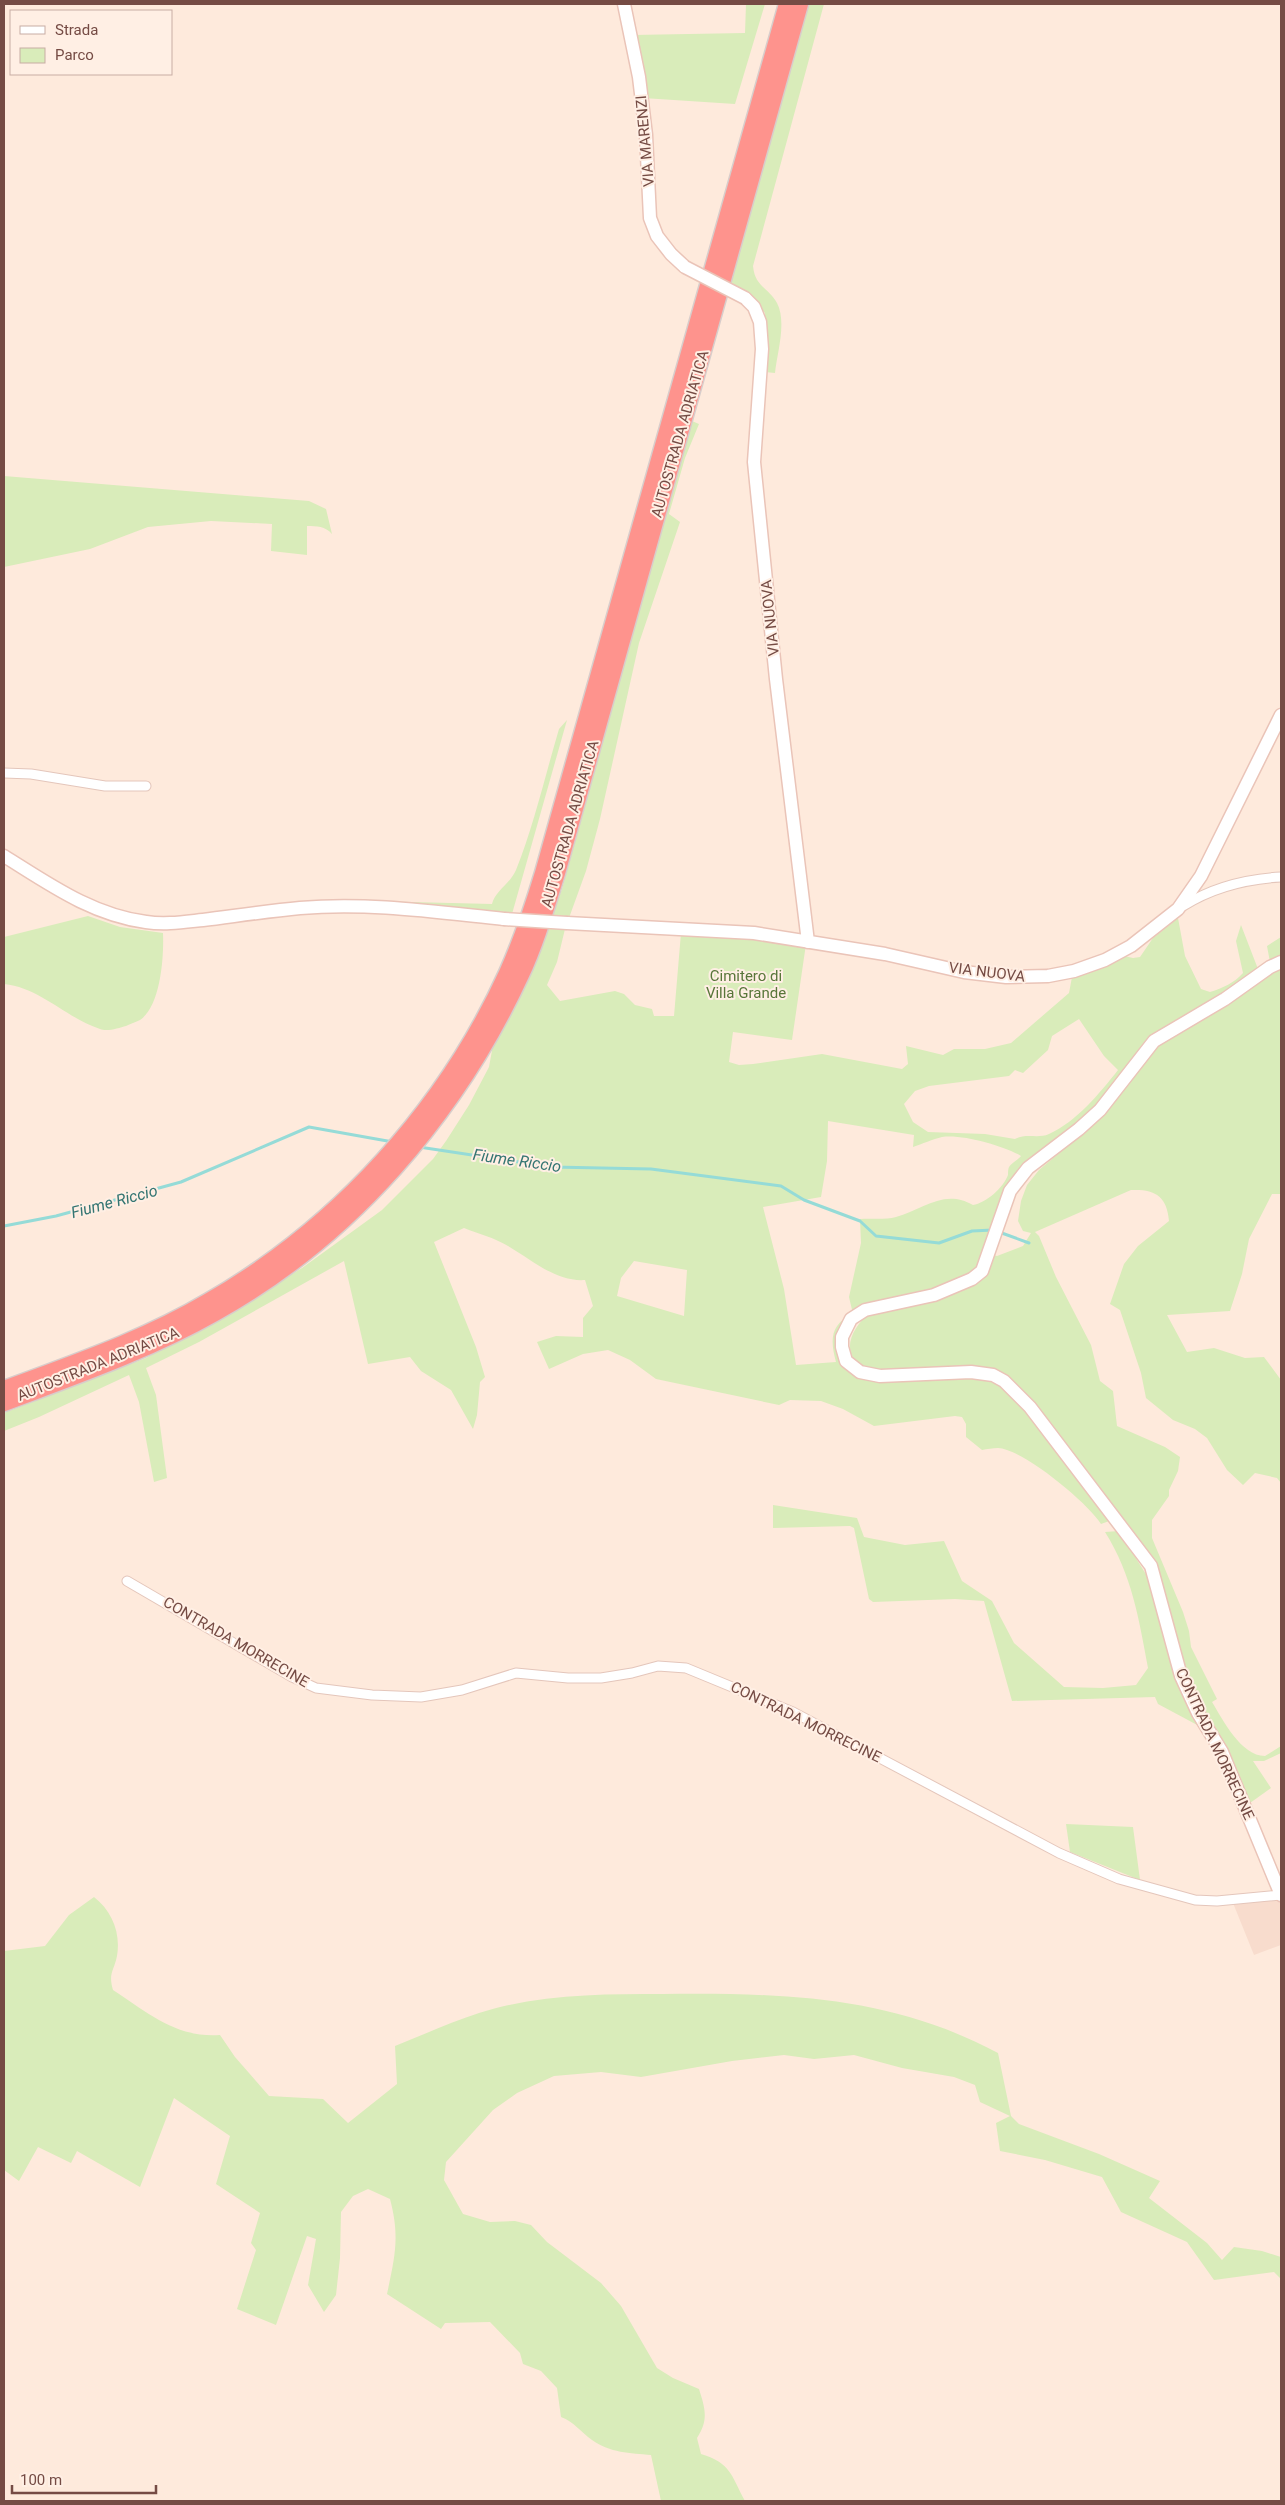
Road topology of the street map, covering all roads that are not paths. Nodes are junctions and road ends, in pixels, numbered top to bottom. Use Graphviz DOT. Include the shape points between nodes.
graph roads {
  1 [pos="624,4"];
  2 [pos="787,4"];
  3 [pos="800,4"];
  4 [pos="745,298"];
  5 [pos="1281,715"];
  6 [pos="4,772"];
  7 [pos="146,786"];
  8 [pos="4,856"];
  9 [pos="1281,877"];
  10 [pos="1178,909"];
  11 [pos="808,942"];
  12 [pos="1281,962"];
  13 [pos="497,1006"];
  14 [pos="116,1353"];
  15 [pos="4,1388"];
  16 [pos="4,1403"];
  17 [pos="127,1581"];
  18 [pos="1281,1895"];
  1 -- 4 [label="street, VIA MARENZI, bridge" via="639,77 650,218 657,236 685,267"];
  2 -- 13 [label="highway, AUTOSTRADA ADRIATICA" via="543,873"];
  3 -- 13 [label="highway, AUTOSTRADA ADRIATICA" via="557,873 529,956"];
  4 -- 11 [label="street, VIA NUOVA" via="754,307 760,322 762,349 754,462"];
  5 -- 10 [label="street, VIA NUOVA" via="1201,876"];
  6 -- 7 [label="street" via="105,786"];
  8 -- 11 [label="street, VIA NUOVA, bridge" via="75,901 146,922 178,922 341,906 754,933"];
  9 -- 10 [label="street, VIA NUOVA" via="1222,886"];
  10 -- 11 [label="street, VIA NUOVA" via="1123,951 1074,971 1048,976 1006,977 964,972 885,954"];
  12 -- 18 [label="street, CONTRADA MORRECINE" via="1154,1041 1100,1110 1028,1168 1010,1191 982,1271 972,1279 934,1295 865,1310 851,1319 842,1337 846,1361 860,1372 880,1376 972,1372 993,1375 1004,1381 1030,1407 1151,1566 1181,1676 1198,1713 1222,1752"];
  13 -- 14 [label="highway, AUTOSTRADA ADRIATICA" via="422,1114 383,1162 291,1254 143,1342"];
  14 -- 15 [label="highway, AUTOSTRADA ADRIATICA"];
  14 -- 16 [label="highway, AUTOSTRADA ADRIATICA"];
  17 -- 18 [label="street, CONTRADA MORRECINE" via="316,1688 422,1697 462,1690 516,1673 602,1678 658,1666 686,1668 792,1712 1059,1852 1119,1879 1195,1900"];
}
